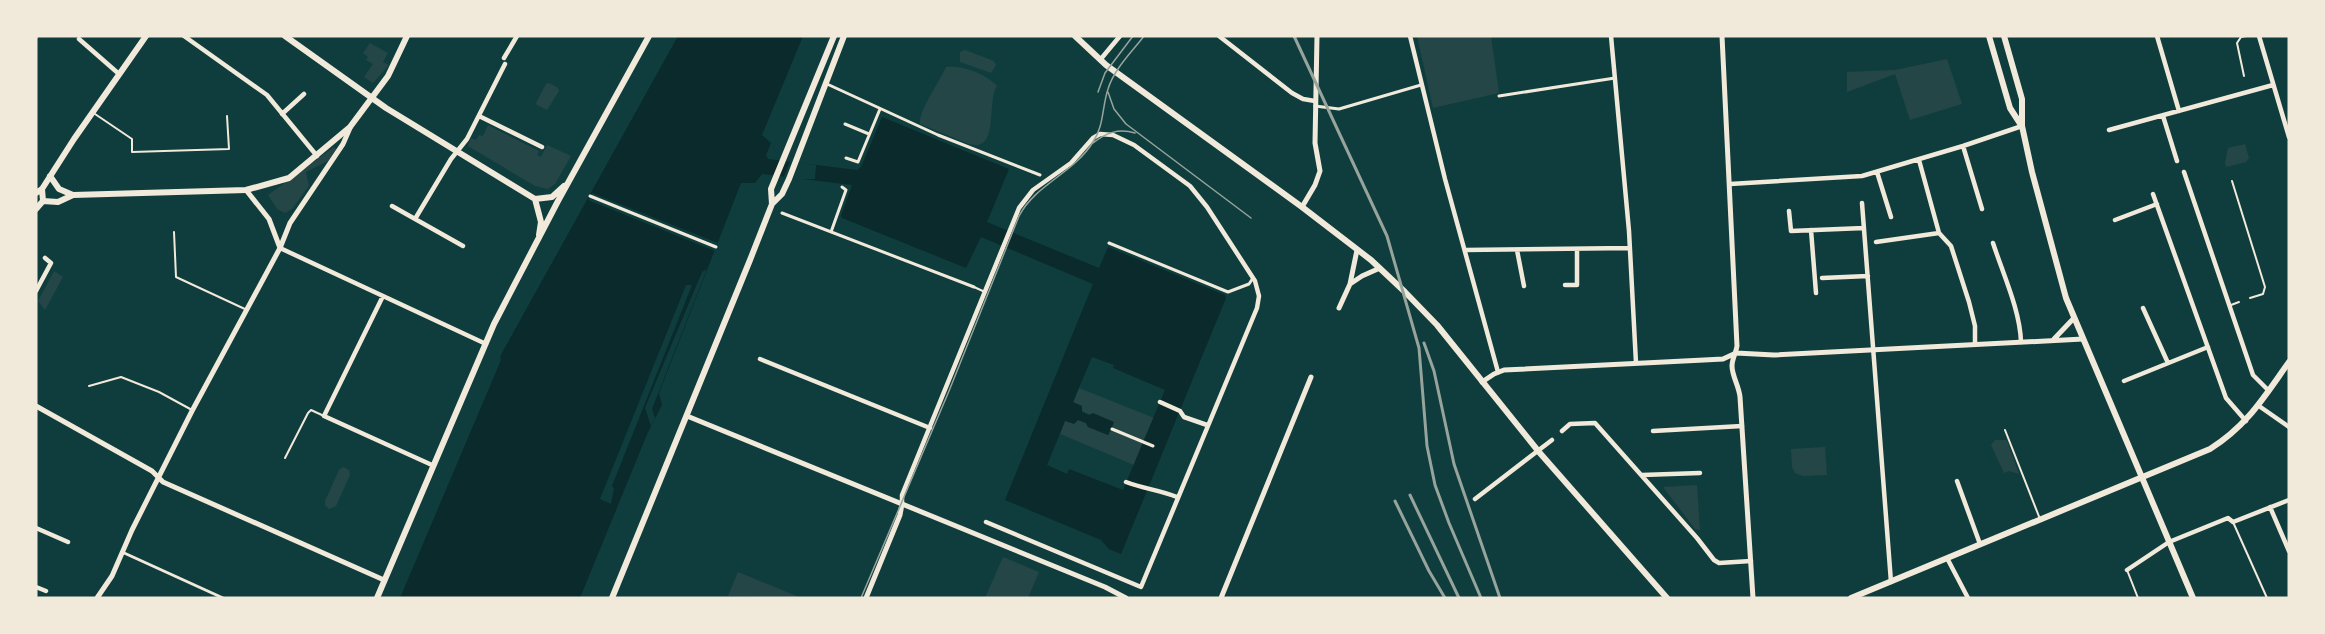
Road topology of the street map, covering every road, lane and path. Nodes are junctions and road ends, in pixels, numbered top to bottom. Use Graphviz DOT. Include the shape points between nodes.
graph roads {
  1 [pos="146,36"];
  2 [pos="184,36"];
  3 [pos="285,36"];
  4 [pos="407,36"];
  5 [pos="517,36"];
  6 [pos="649,36"];
  7 [pos="834,36"];
  8 [pos="844,36"];
  9 [pos="1075,36"];
  10 [pos="1120,36"];
  11 [pos="1219,36"];
  12 [pos="1317,36"];
  13 [pos="1410,36"];
  14 [pos="1611,36"];
  15 [pos="1722,36"];
  16 [pos="1989,36"];
  17 [pos="2004,36"];
  18 [pos="2157,36"];
  19 [pos="2246,36"];
  20 [pos="2259,36"];
  21 [pos="79,39"];
  22 [pos="504,58"];
  23 [pos="1100,60"];
  24 [pos="506,64"];
  25 [pos="119,74"];
  26 [pos="2244,76"];
  27 [pos="1615,78"];
  28 [pos="825,83"];
  29 [pos="2273,85"];
  30 [pos="1421,86"];
  31 [pos="304,94"];
  32 [pos="1499,96"];
  33 [pos="372,98"];
  34 [pos="1315,104"];
  35 [pos="880,108"];
  36 [pos="2179,111"];
  37 [pos="93,112"];
  38 [pos="282,114"];
  39 [pos="227,116"];
  40 [pos="479,116"];
  41 [pos="2163,116"];
  42 [pos="845,124"];
  43 [pos="2022,126"];
  44 [pos="350,127"];
  45 [pos="2109,130"];
  46 [pos="869,134"];
  47 [pos="2289,137"];
  48 [pos="1964,146"];
  49 [pos="542,147"];
  50 [pos="457,152"];
  51 [pos="317,156"];
  52 [pos="846,158"];
  53 [pos="1919,160"];
  54 [pos="2177,161"];
  55 [pos="575,170"];
  56 [pos="1877,171"];
  57 [pos="2184,172"];
  58 [pos="1040,175"];
  59 [pos="50,176"];
  60 [pos="2232,181"];
  61 [pos="1730,184"];
  62 [pos="842,188"];
  63 [pos="246,190"];
  64 [pos="39,191"];
  65 [pos="2153,194"];
  66 [pos="73,195"];
  67 [pos="590,196"];
  68 [pos="535,199"];
  69 [pos="39,200"];
  70 [pos="1862,203"];
  71 [pos="772,204"];
  72 [pos="2157,204"];
  73 [pos="392,206"];
  74 [pos="1302,207"];
  75 [pos="36,209"];
  76 [pos="1982,209"];
  77 [pos="1789,212"];
  78 [pos="782,213"];
  79 [pos="1891,217"];
  80 [pos="415,219"];
  81 [pos="2115,220"];
  82 [pos="1864,228"];
  83 [pos="1811,230"];
  84 [pos="831,231"];
  85 [pos="174,232"];
  86 [pos="1938,232"];
  87 [pos="539,241"];
  88 [pos="1876,242"];
  89 [pos="1109,243"];
  90 [pos="1993,243"];
  91 [pos="463,246"];
  92 [pos="716,247"];
  93 [pos="280,248"];
  94 [pos="1630,249"];
  95 [pos="1357,250"];
  96 [pos="1464,250"];
  97 [pos="1517,250"];
  98 [pos="1577,250"];
  99 [pos="45,258"];
  100 [pos="1380,268"];
  101 [pos="1868,276"];
  102 [pos="1253,278"];
  103 [pos="1822,278"];
  104 [pos="1350,284"];
  105 [pos="1565,285"];
  106 [pos="1524,286"];
  107 [pos="974,287"];
  108 [pos="36,291"];
  109 [pos="985,292"];
  110 [pos="1816,293"];
  111 [pos="382,296"];
  112 [pos="2250,298"];
  113 [pos="2239,302"];
  114 [pos="2230,305"];
  115 [pos="1340,308"];
  116 [pos="2143,308"];
  117 [pos="247,310"];
  118 [pos="2074,318"];
  119 [pos="2054,339"];
  120 [pos="2083,339"];
  121 [pos="2021,342"];
  122 [pos="486,344"];
  123 [pos="1975,344"];
  124 [pos="2208,347"];
  125 [pos="1873,350"];
  126 [pos="1736,353"];
  127 [pos="760,359"];
  128 [pos="2289,362"];
  129 [pos="1636,363"];
  130 [pos="2168,363"];
  131 [pos="1498,372"];
  132 [pos="1311,377"];
  133 [pos="2124,381"];
  134 [pos="1482,382"];
  135 [pos="89,386"];
  136 [pos="2269,391"];
  137 [pos="1160,402"];
  138 [pos="36,406"];
  139 [pos="2259,406"];
  140 [pos="192,411"];
  141 [pos="324,416"];
  142 [pos="687,416"];
  143 [pos="2246,421"];
  144 [pos="1207,425"];
  145 [pos="1742,426"];
  146 [pos="2289,427"];
  147 [pos="930,428"];
  148 [pos="1112,429"];
  149 [pos="2005,430"];
  150 [pos="1562,431"];
  151 [pos="1653,431"];
  152 [pos="1552,440"];
  153 [pos="1153,446"];
  154 [pos="1539,452"];
  155 [pos="285,458"];
  156 [pos="432,465"];
  157 [pos="1700,473"];
  158 [pos="1642,475"];
  159 [pos="2142,476"];
  160 [pos="158,478"];
  161 [pos="1957,481"];
  162 [pos="1126,482"];
  163 [pos="1178,496"];
  164 [pos="1474,499"];
  165 [pos="2289,500"];
  166 [pos="902,504"];
  167 [pos="2270,507"];
  168 [pos="2040,519"];
  169 [pos="986,522"];
  170 [pos="2233,522"];
  171 [pos="36,528"];
  172 [pos="68,542"];
  173 [pos="2169,542"];
  174 [pos="1980,544"];
  175 [pos="2289,551"];
  176 [pos="122,552"];
  177 [pos="1947,558"];
  178 [pos="1751,561"];
  179 [pos="2127,570"];
  180 [pos="384,580"];
  181 [pos="1891,582"];
  182 [pos="36,587"];
  183 [pos="46,591"];
  184 [pos="1116,596"];
  185 [pos="97,598"];
  186 [pos="223,598"];
  187 [pos="376,598"];
  188 [pos="612,598"];
  189 [pos="866,598"];
  190 [pos="1126,598"];
  191 [pos="1221,598"];
  192 [pos="1667,598"];
  193 [pos="1753,598"];
  194 [pos="1851,598"];
  195 [pos="1968,598"];
  196 [pos="2138,598"];
  197 [pos="2193,598"];
  198 [pos="2267,598"];
  1 -- 25 [label="main road"];
  2 -- 38 [label="street" via="267,95"];
  3 -- 33 [label="main road"];
  4 -- 33 [label="main road" via="388,76"];
  5 -- 22 [label="street"];
  6 -- 55 [label="main road"];
  7 -- 71 [label="main road" via="771,189"];
  8 -- 28 [label="main road"];
  9 -- 23 [label="main road"];
  10 -- 23 [label="street"];
  11 -- 34 [label="street" via="1292,93"];
  12 -- 34 [label="street"];
  13 -- 30 [label="street"];
  14 -- 27 [label="street"];
  15 -- 61 [label="street"];
  16 -- 43 [label="main road" via="2010,108"];
  17 -- 43 [label="main road" via="2022,99"];
  18 -- 36 [label="street"];
  19 -- 26 [label="lane" via="2237,44"];
  20 -- 29 [label="street"];
  21 -- 25 [label="street"];
  23 -- 74 [label="main road"];
  24 -- 40 [label="street"];
  25 -- 37 [label="main road"];
  27 -- 32 [label="street"];
  27 -- 94 [label="street"];
  28 -- 35 [label="street"];
  28 -- 71 [label="main road" via="789,179"];
  29 -- 36 [label="street"];
  29 -- 47 [label="street"];
  30 -- 34 [label="street" via="1339,109"];
  30 -- 96 [label="street"];
  31 -- 38 [label="street"];
  33 -- 44 [label="main road"];
  33 -- 50 [label="main road"];
  34 -- 74 [label="street" via="1320,171"];
  35 -- 46 [label="street"];
  35 -- 58 [label="street"];
  36 -- 41 [label="street"];
  37 -- 39 [label="lane" via="132,140 132,152 229,149"];
  37 -- 59 [label="main road"];
  38 -- 51 [label="street"];
  40 -- 49 [label="street"];
  40 -- 50 [label="street"];
  41 -- 45 [label="street"];
  41 -- 54 [label="street"];
  42 -- 46 [label="street"];
  43 -- 48 [label="street"];
  43 -- 118 [label="main road" via="2042,216"];
  44 -- 51 [label="main road"];
  44 -- 93 [label="street" via="344,144 290,223"];
  46 -- 52 [label="street" via="858,162"];
  48 -- 53 [label="street"];
  48 -- 76 [label="street"];
  50 -- 68 [label="main road"];
  50 -- 80 [label="street"];
  51 -- 63 [label="main road" via="289,178"];
  53 -- 56 [label="street"];
  53 -- 86 [label="street"];
  55 -- 68 [label="main road" via="552,197"];
  55 -- 87 [label="main road"];
  56 -- 61 [label="street" via="1856,177"];
  56 -- 79 [label="street"];
  57 -- 114 [label="street"];
  59 -- 64 [label="main road"];
  59 -- 66 [label="main road" via="59,189"];
  60 -- 112 [label="lane" via="2265,287 2263,294"];
  61 -- 126 [label="street"];
  62 -- 84 [label="street" via="846,190"];
  63 -- 66 [label="main road"];
  63 -- 93 [label="street" via="268,219"];
  64 -- 69 [label="main road" via="44,196"];
  65 -- 72 [label="street"];
  66 -- 69 [label="main road" via="58,202"];
  67 -- 92 [label="street"];
  68 -- 87 [label="main road" via="541,222"];
  69 -- 75 [label="main road"];
  70 -- 82 [label="street"];
  71 -- 142 [label="main road"];
  72 -- 81 [label="street"];
  72 -- 124 [label="street"];
  73 -- 80 [label="street"];
  74 -- 95 [label="main road"];
  77 -- 83 [label="street" via="1791,231"];
  78 -- 84 [label="street"];
  80 -- 91 [label="street"];
  82 -- 83 [label="street"];
  82 -- 101 [label="street"];
  83 -- 110 [label="street"];
  84 -- 107 [label="street"];
  85 -- 117 [label="lane" via="176,276"];
  86 -- 88 [label="street"];
  86 -- 123 [label="street" via="1951,246 1975,326"];
  87 -- 122 [label="main road"];
  89 -- 102 [label="street" via="1228,292 1249,284"];
  90 -- 121 [label="street" via="2019,316"];
  93 -- 111 [label="street"];
  93 -- 117 [label="street"];
  94 -- 98 [label="street"];
  94 -- 129 [label="street"];
  95 -- 100 [label="main road"];
  95 -- 104 [label="street"];
  96 -- 97 [label="street"];
  96 -- 131 [label="street"];
  97 -- 98 [label="street"];
  97 -- 106 [label="street"];
  98 -- 105 [label="street" via="1577,285"];
  99 -- 108 [label="street" via="51,263"];
  100 -- 104 [label="street"];
  100 -- 134 [label="main road" via="1433,320"];
  101 -- 103 [label="street"];
  101 -- 125 [label="street"];
  102 -- 109 [label="street" via="1199,196 1181,178 1134,145 1113,135 1097,135 1071,163 1027,196"];
  102 -- 144 [label="street" via="1259,296 1257,308"];
  104 -- 115 [label="street"];
  107 -- 109 [label="lane"];
  109 -- 147 [label="street"];
  111 -- 122 [label="street"];
  111 -- 141 [label="street"];
  113 -- 114 [label="lane"];
  114 -- 136 [label="street" via="2253,375"];
  116 -- 130 [label="street"];
  117 -- 140 [label="street"];
  118 -- 119 [label="street"];
  118 -- 120 [label="main road"];
  119 -- 120 [label="street"];
  119 -- 121 [label="street"];
  120 -- 159 [label="main road"];
  121 -- 123 [label="street"];
  122 -- 156 [label="main road"];
  123 -- 125 [label="street"];
  124 -- 130 [label="street"];
  124 -- 143 [label="street" via="2226,398"];
  125 -- 126 [label="street"];
  125 -- 181 [label="street"];
  126 -- 129 [label="street" via="1723,359"];
  126 -- 145 [label="street" via="1732,370 1739,388"];
  127 -- 147 [label="street"];
  128 -- 136 [label="main road"];
  129 -- 131 [label="street"];
  130 -- 133 [label="street"];
  131 -- 134 [label="street"];
  132 -- 191 [label="street"];
  134 -- 154 [label="main road"];
  135 -- 140 [label="lane" via="121,378 159,392"];
  136 -- 139 [label="main road"];
  137 -- 144 [label="street"];
  138 -- 160 [label="street"];
  139 -- 143 [label="main road"];
  139 -- 146 [label="street"];
  140 -- 160 [label="street"];
  141 -- 155 [label="lane" via="311,410 308,413"];
  141 -- 156 [label="street"];
  142 -- 166 [label="street"];
  142 -- 188 [label="main road"];
  143 -- 159 [label="main road" via="2210,448"];
  144 -- 163 [label="street"];
  145 -- 151 [label="street"];
  145 -- 178 [label="street"];
  147 -- 166 [label="street" via="902,495"];
  148 -- 153 [label="street"];
  149 -- 168 [label="lane"];
  150 -- 158 [label="street" via="1570,424 1595,423"];
  152 -- 154 [label="street"];
  154 -- 164 [label="street"];
  154 -- 192 [label="main road"];
  156 -- 180 [label="main road"];
  157 -- 158 [label="street"];
  158 -- 178 [label="street" via="1714,560"];
  159 -- 168 [label="main road"];
  159 -- 173 [label="main road"];
  160 -- 176 [label="street"];
  160 -- 180 [label="street"];
  161 -- 174 [label="street"];
  162 -- 163 [label="street"];
  163 -- 169 [label="street" via="1141,587"];
  165 -- 167 [label="street"];
  166 -- 184 [label="street" via="1055,566"];
  166 -- 189 [label="street"];
  167 -- 170 [label="street"];
  167 -- 175 [label="street"];
  168 -- 174 [label="main road"];
  170 -- 173 [label="street" via="2228,518"];
  170 -- 198 [label="lane"];
  171 -- 172 [label="street"];
  173 -- 179 [label="street"];
  173 -- 197 [label="main road"];
  174 -- 177 [label="main road"];
  176 -- 185 [label="street"];
  176 -- 186 [label="street"];
  177 -- 181 [label="main road"];
  177 -- 195 [label="street"];
  178 -- 193 [label="street"];
  179 -- 196 [label="lane"];
  180 -- 187 [label="main road"];
  181 -- 194 [label="main road"];
  182 -- 183 [label="street"];
  184 -- 190 [label="street"];
}
